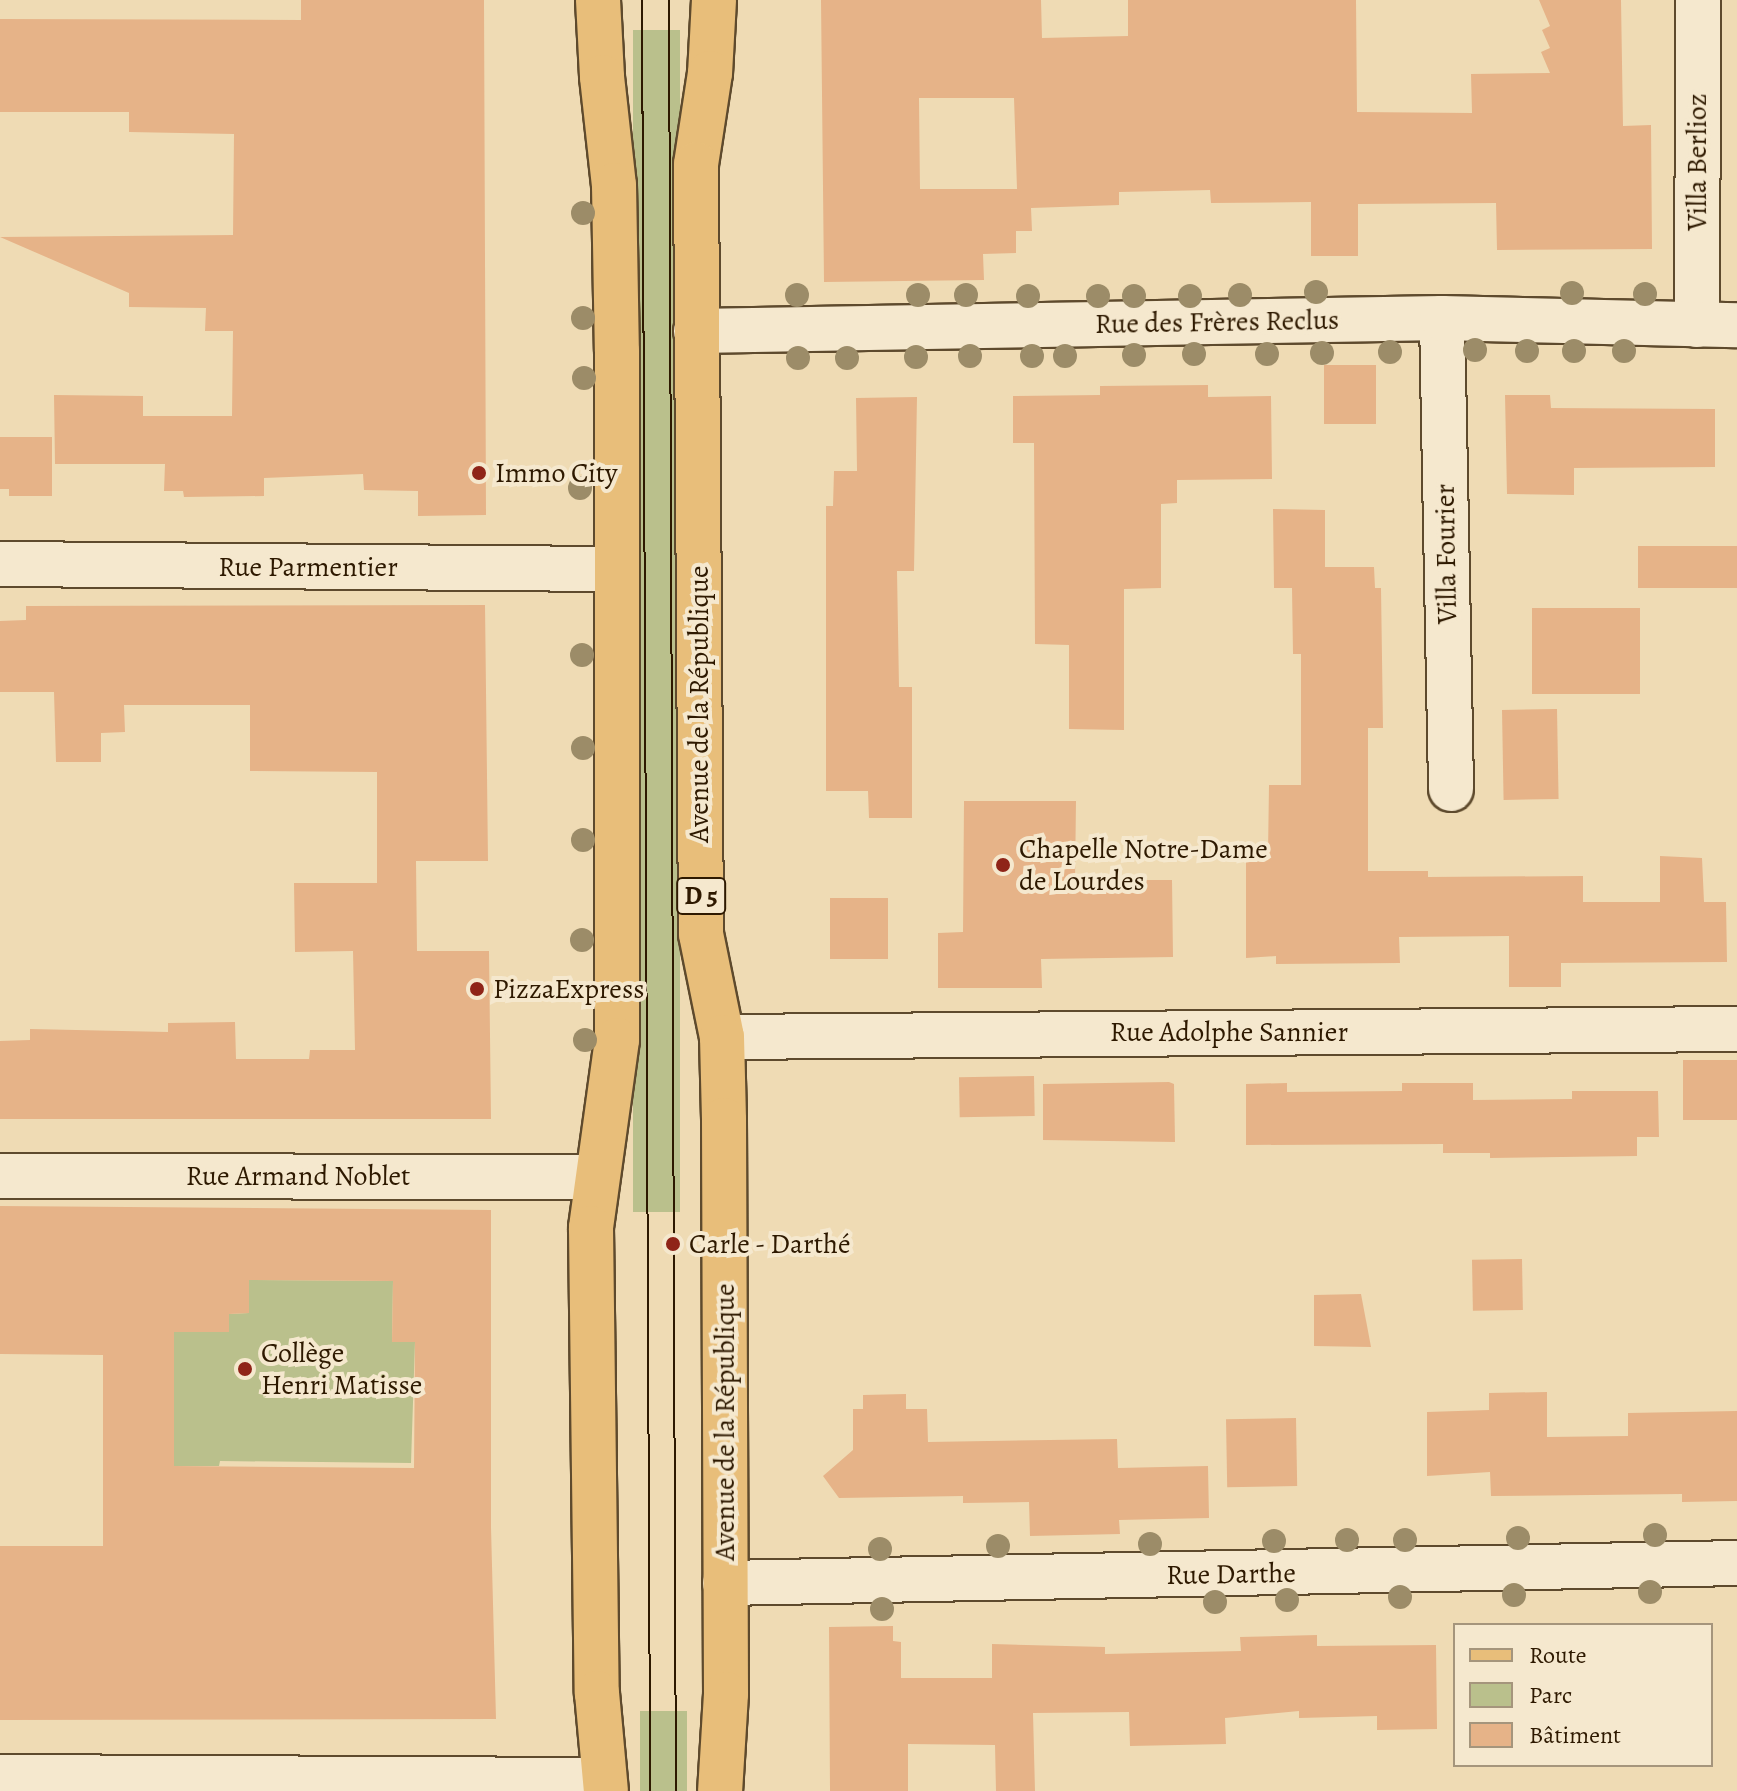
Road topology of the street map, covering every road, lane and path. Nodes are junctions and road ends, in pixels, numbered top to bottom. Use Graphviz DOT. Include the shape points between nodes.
graph roads {
  1 [pos="598,0"];
  2 [pos="714,0"];
  3 [pos="1698,0"];
  4 [pos="1442,318"];
  5 [pos="1717,325"];
  6 [pos="696,331"];
  7 [pos="0,564"];
  8 [pos="615,569"];
  9 [pos="1451,789"];
  10 [pos="1737,1029"];
  11 [pos="722,1037"];
  12 [pos="0,1176"];
  13 [pos="596,1177"];
  14 [pos="1737,1563"];
  15 [pos="725,1583"];
  16 [pos="0,1777"];
  17 [pos="604,1785"];
  18 [pos="720,1791"];
  1 -- 8 [label="main road" via="614,185"];
  2 -- 6 [label="main road, Avenue de la République / D 5" via="696,164"];
  3 -- 5 [label="street, Villa Berlioz"];
  4 -- 5 [label="street, Rue des Frères Reclus"];
  4 -- 6 [label="street, Rue des Frères Reclus"];
  4 -- 9 [label="street, Villa Fourier"];
  6 -- 11 [label="main road, Avenue de la République / D 5" via="701,934"];
  7 -- 8 [label="street, Rue Parmentier"];
  8 -- 13 [label="main road" via="617,1040"];
  10 -- 11 [label="street, Rue Adolphe Sannier"];
  11 -- 15 [label="main road, Avenue de la République / D 5"];
  12 -- 13 [label="street, Rue Armand Noblet"];
  13 -- 17 [label="main road" via="591,1228 595,1596"];
  14 -- 15 [label="street, Rue Darthe"];
  15 -- 18 [label="main road, Avenue de la République / D 5"];
  16 -- 17 [label="street"];
}
